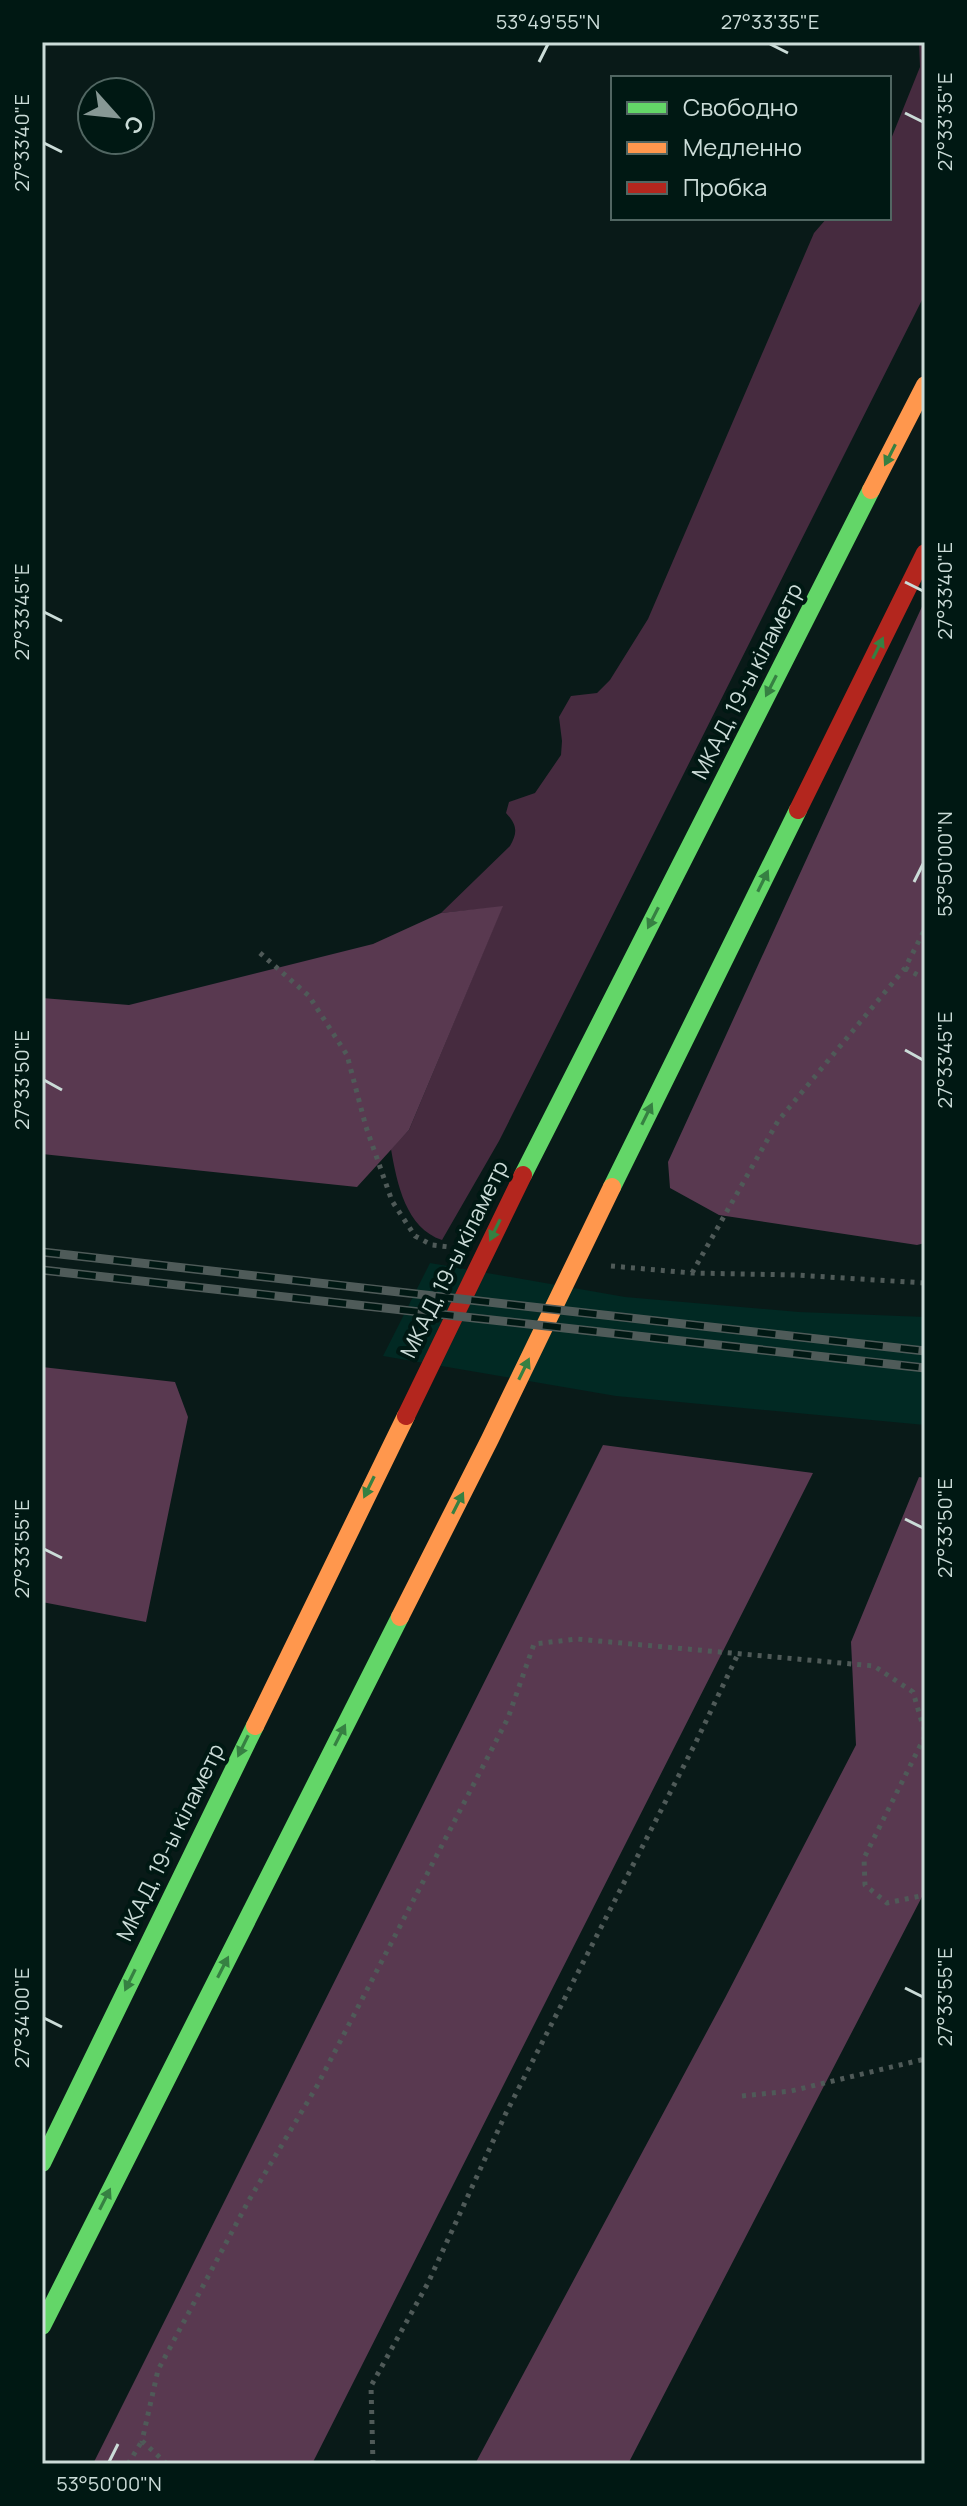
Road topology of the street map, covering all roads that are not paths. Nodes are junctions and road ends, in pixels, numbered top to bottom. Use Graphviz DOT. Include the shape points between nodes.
graph roads {
  1 [pos="925,385"];
  2 [pos="925,553"];
  3 [pos="42,2163"];
  4 [pos="42,2326"];
  1 -- 3 [label="highway, МКАД, 19-ы кіламетр, one-way" via="530,1160"];
  4 -- 2 [label="highway, one-way" via="490,1439"];
}
